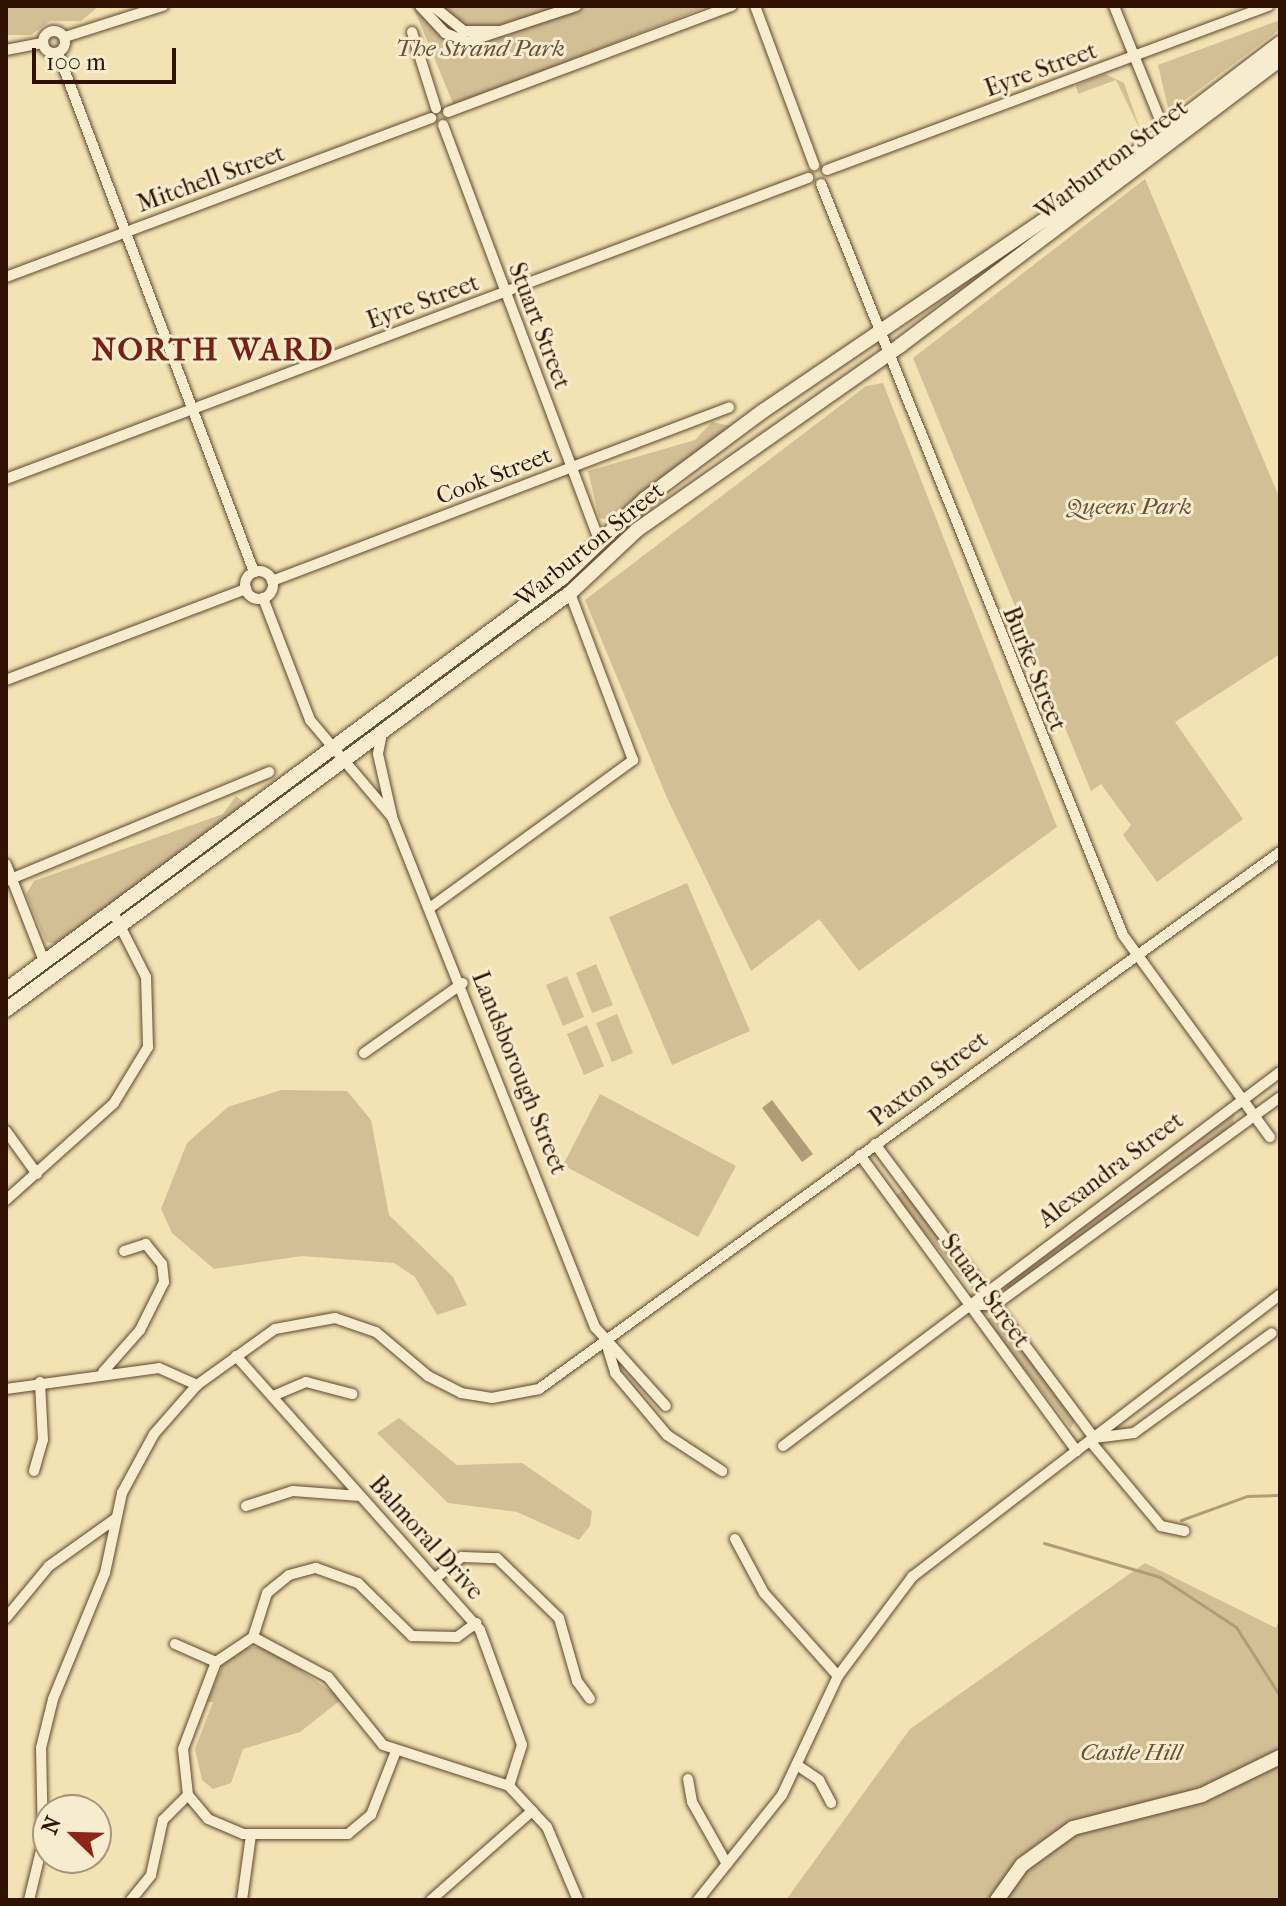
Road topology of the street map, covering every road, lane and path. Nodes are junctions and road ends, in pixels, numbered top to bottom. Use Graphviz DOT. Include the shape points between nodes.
graph roads {
  1 [pos="163,6"];
  2 [pos="420,6"];
  3 [pos="433,6"];
  4 [pos="560,6"];
  5 [pos="576,6"];
  6 [pos="732,6"];
  7 [pos="755,6"];
  8 [pos="1114,6"];
  9 [pos="1269,6"];
  10 [pos="412,32"];
  11 [pos="65,37"];
  12 [pos="43,43"];
  13 [pos="1280,43"];
  14 [pos="6,50"];
  15 [pos="58,53"];
  16 [pos="1132,57"];
  17 [pos="1280,59"];
  18 [pos="1245,87"];
  19 [pos="448,112"];
  20 [pos="434,113"];
  21 [pos="443,125"];
  22 [pos="1164,130"];
  23 [pos="1158,155"];
  24 [pos="814,165"];
  25 [pos="827,170"];
  26 [pos="808,178"];
  27 [pos="821,184"];
  28 [pos="1074,200"];
  29 [pos="127,232"];
  30 [pos="6,277"];
  31 [pos="505,293"];
  32 [pos="882,335"];
  33 [pos="889,353"];
  34 [pos="729,407"];
  35 [pos="193,409"];
  36 [pos="571,468"];
  37 [pos="6,479"];
  38 [pos="599,540"];
  39 [pos="254,572"];
  40 [pos="272,581"];
  41 [pos="246,589"];
  42 [pos="570,593"];
  43 [pos="263,598"];
  44 [pos="6,680"];
  45 [pos="382,733"];
  46 [pos="331,748"];
  47 [pos="344,761"];
  48 [pos="269,772"];
  49 [pos="392,817"];
  50 [pos="1280,852"];
  51 [pos="6,864"];
  52 [pos="9,880"];
  53 [pos="431,907"];
  54 [pos="113,912"];
  55 [pos="124,925"];
  56 [pos="1137,954"];
  57 [pos="44,961"];
  58 [pos="463,983"];
  59 [pos="6,990"];
  60 [pos="6,1010"];
  61 [pos="364,1053"];
  62 [pos="1280,1072"];
  63 [pos="1280,1097"];
  64 [pos="1243,1098"];
  65 [pos="1255,1114"];
  66 [pos="6,1131"];
  67 [pos="1270,1137"];
  68 [pos="875,1144"];
  69 [pos="860,1155"];
  70 [pos="37,1174"];
  71 [pos="6,1200"];
  72 [pos="124,1251"];
  73 [pos="984,1291"];
  74 [pos="1280,1295"];
  75 [pos="971,1305"];
  76 [pos="995,1305"];
  77 [pos="1272,1333"];
  78 [pos="606,1344"];
  79 [pos="236,1356"];
  80 [pos="103,1372"];
  81 [pos="40,1382"];
  82 [pos="197,1385"];
  83 [pos="6,1389"];
  84 [pos="352,1394"];
  85 [pos="273,1396"];
  86 [pos="666,1406"];
  87 [pos="1092,1440"];
  88 [pos="783,1446"];
  89 [pos="1077,1451"];
  90 [pos="34,1471"];
  91 [pos="722,1471"];
  92 [pos="360,1496"];
  93 [pos="246,1506"];
  94 [pos="115,1519"];
  95 [pos="1184,1531"];
  96 [pos="735,1539"];
  97 [pos="437,1577"];
  98 [pos="6,1618"];
  99 [pos="476,1623"];
  100 [pos="253,1637"];
  101 [pos="175,1644"];
  102 [pos="216,1662"];
  103 [pos="838,1676"];
  104 [pos="590,1699"];
  105 [pos="396,1751"];
  106 [pos="1280,1757"];
  107 [pos="797,1765"];
  108 [pos="688,1779"];
  109 [pos="509,1786"];
  110 [pos="188,1795"];
  111 [pos="831,1803"];
  112 [pos="532,1811"];
  113 [pos="251,1835"];
  114 [pos="727,1864"];
  115 [pos="29,1900"];
  116 [pos="131,1900"];
  117 [pos="242,1900"];
  118 [pos="431,1900"];
  119 [pos="578,1900"];
  120 [pos="698,1900"];
  121 [pos="997,1900"];
  1 -- 11 [label="street"];
  2 -- 5 [label="street" via="445,33 467,42"];
  3 -- 4 [label="street" via="456,27 476,34"];
  6 -- 19 [label="street"];
  7 -- 24 [label="street"];
  8 -- 16 [label="street"];
  9 -- 16 [label="street, Eyre Street"];
  10 -- 20 [label="street"];
  11 -- 12 [label="street" via="51,31"];
  11 -- 15 [label="street"];
  12 -- 14 [label="street"];
  12 -- 15 [label="street"];
  13 -- 22 [label="main road, Warburton Street"];
  15 -- 29 [label="street"];
  16 -- 22 [label="street"];
  16 -- 25 [label="street, Eyre Street"];
  17 -- 18 [label="main road, Warburton Street"];
  18 -- 22 [label="main road"];
  18 -- 23 [label="main road, Warburton Street"];
  19 -- 20 [label="street"];
  19 -- 21 [label="street"];
  20 -- 21 [label="street"];
  20 -- 29 [label="street, Mitchell Street"];
  21 -- 31 [label="street, Stuart Street"];
  22 -- 28 [label="main road, Warburton Street"];
  23 -- 28 [label="main road"];
  23 -- 33 [label="main road, Warburton Street"];
  24 -- 25 [label="street"];
  24 -- 26 [label="street"];
  25 -- 27 [label="street"];
  26 -- 27 [label="street"];
  26 -- 31 [label="street, Eyre Street"];
  27 -- 32 [label="street, Burke Street"];
  28 -- 32 [label="main road, Warburton Street"];
  29 -- 30 [label="street, Mitchell Street"];
  29 -- 35 [label="street"];
  31 -- 35 [label="street, Eyre Street"];
  31 -- 36 [label="street, Stuart Street"];
  32 -- 33 [label="street, Burke Street"];
  32 -- 38 [label="main road, Warburton Street" via="763,411"];
  33 -- 42 [label="main road, Warburton Street" via="637,530"];
  33 -- 56 [label="street, Burke Street" via="1031,715"];
  34 -- 36 [label="street, Cook Street"];
  35 -- 37 [label="street, Eyre Street"];
  35 -- 39 [label="street"];
  36 -- 38 [label="street, Stuart Street"];
  36 -- 40 [label="street, Cook Street"];
  38 -- 46 [label="main road, Warburton Street" via="562,578"];
  39 -- 40 [label="street"];
  39 -- 41 [label="street"];
  40 -- 43 [label="street"];
  41 -- 43 [label="street"];
  41 -- 44 [label="street"];
  42 -- 45 [label="main road, Warburton Street"];
  42 -- 53 [label="street" via="633,760"];
  43 -- 46 [label="street, Landsborough Street" via="310,720"];
  45 -- 47 [label="main road, Warburton Street"];
  45 -- 49 [label="street, Landsborough Street" via="378,754"];
  46 -- 47 [label="street, Landsborough Street"];
  46 -- 54 [label="main road, Warburton Street"];
  47 -- 49 [label="street, Landsborough Street"];
  47 -- 55 [label="main road, Warburton Street"];
  48 -- 52 [label="street"];
  49 -- 53 [label="street, Landsborough Street"];
  50 -- 56 [label="street, Paxton Street"];
  51 -- 52 [label="street"];
  52 -- 57 [label="street"];
  53 -- 58 [label="street, Landsborough Street"];
  54 -- 55 [label="street"];
  54 -- 57 [label="main road, Warburton Street"];
  55 -- 60 [label="main road, Warburton Street"];
  55 -- 70 [label="street" via="150,996 148,1047 114,1103"];
  56 -- 64 [label="street, Burke Street"];
  56 -- 68 [label="street, Paxton Street"];
  57 -- 59 [label="main road, Warburton Street"];
  58 -- 61 [label="street"];
  58 -- 78 [label="street, Landsborough Street"];
  62 -- 64 [label="street, Alexandra Street"];
  63 -- 65 [label="street, Alexandra Street"];
  64 -- 65 [label="street, Burke Street"];
  64 -- 73 [label="street, Alexandra Street"];
  65 -- 67 [label="street, Burke Street"];
  65 -- 76 [label="street, Alexandra Street"];
  66 -- 70 [label="street"];
  68 -- 69 [label="street, Paxton Street"];
  68 -- 73 [label="street, Stuart Street"];
  69 -- 75 [label="street, Stuart Street"];
  69 -- 78 [label="street, Paxton Street"];
  70 -- 71 [label="street"];
  72 -- 80 [label="street" via="150,1247 164,1282 140,1330"];
  73 -- 75 [label="street, Alexandra Street"];
  73 -- 76 [label="street, Stuart Street"];
  74 -- 87 [label="street"];
  75 -- 76 [label="street"];
  75 -- 88 [label="street, Alexandra Street"];
  75 -- 89 [label="street, Stuart Street"];
  76 -- 87 [label="street, Stuart Street"];
  77 -- 87 [label="street" via="1134,1433"];
  78 -- 79 [label="street, Paxton Street" via="539,1389 492,1398 444,1386 376,1332 335,1318 286,1324"];
  78 -- 86 [label="street, Landsborough Street"];
  78 -- 91 [label="street, Landsborough Street" via="615,1373 667,1435"];
  79 -- 82 [label="street, Paxton Street"];
  79 -- 85 [label="street, Balmoral Drive"];
  80 -- 81 [label="street"];
  80 -- 82 [label="street" via="159,1368"];
  81 -- 83 [label="street"];
  81 -- 90 [label="street" via="43,1440"];
  82 -- 94 [label="street, Paxton Street" via="154,1434"];
  84 -- 85 [label="street" via="306,1382"];
  85 -- 92 [label="street, Balmoral Drive"];
  87 -- 89 [label="street"];
  87 -- 95 [label="street, Stuart Street" via="1161,1526"];
  89 -- 103 [label="street" via="912,1577"];
  92 -- 93 [label="street" via="293,1491"];
  92 -- 97 [label="street, Balmoral Drive"];
  94 -- 98 [label="street" via="49,1566"];
  94 -- 115 [label="street, Paxton Street" via="105,1573 65,1662 41,1748 43,1842"];
  96 -- 103 [label="street" via="764,1593"];
  97 -- 99 [label="street, Balmoral Drive"];
  97 -- 104 [label="street" via="462,1557 497,1558 552,1608"];
  99 -- 100 [label="street" via="457,1637 412,1636 358,1583 316,1568 267,1593"];
  99 -- 109 [label="street, Balmoral Drive" via="522,1745"];
  100 -- 102 [label="street"];
  100 -- 105 [label="street" via="328,1677"];
  101 -- 102 [label="street"];
  102 -- 110 [label="street" via="183,1749"];
  103 -- 107 [label="street"];
  105 -- 109 [label="street"];
  105 -- 113 [label="street" via="371,1815 356,1830"];
  106 -- 121 [label="main road" via="1202,1795 1073,1828 1022,1865"];
  107 -- 111 [label="street" via="819,1780"];
  107 -- 114 [label="street" via="746,1849"];
  108 -- 114 [label="street" via="692,1802"];
  109 -- 112 [label="street"];
  110 -- 113 [label="street" via="219,1826"];
  110 -- 116 [label="street" via="163,1820 151,1875"];
  112 -- 118 [label="street"];
  112 -- 119 [label="street" via="561,1850"];
  113 -- 117 [label="street"];
  114 -- 120 [label="street"];
}
